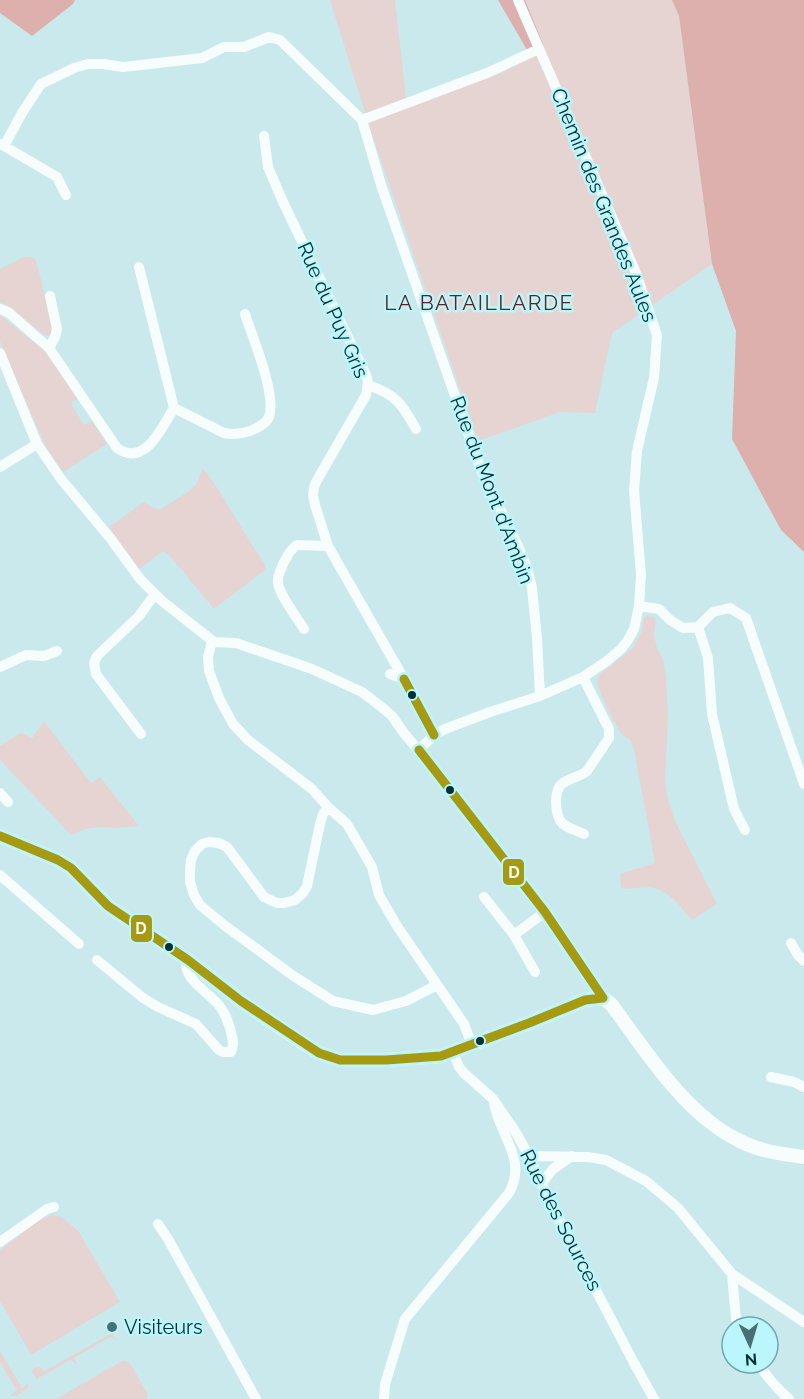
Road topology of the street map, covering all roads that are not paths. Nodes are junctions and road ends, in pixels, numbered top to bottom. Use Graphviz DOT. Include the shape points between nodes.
graph roads {
  1 [pos="518,0"];
  2 [pos="539,49"];
  3 [pos="362,120"];
  4 [pos="264,136"];
  5 [pos="2,145"];
  6 [pos="66,195"];
  7 [pos="140,267"];
  8 [pos="50,296"];
  9 [pos="0,309"];
  10 [pos="245,314"];
  11 [pos="49,348"];
  12 [pos="0,353"];
  13 [pos="368,385"];
  14 [pos="174,408"];
  15 [pos="416,429"];
  16 [pos="37,444"];
  17 [pos="0,467"];
  18 [pos="328,546"];
  19 [pos="155,594"];
  20 [pos="639,606"];
  21 [pos="698,627"];
  22 [pos="304,629"];
  23 [pos="214,642"];
  24 [pos="57,651"];
  25 [pos="0,667"];
  26 [pos="390,674"];
  27 [pos="583,677"];
  28 [pos="404,679"];
  29 [pos="540,696"];
  30 [pos="141,734"];
  31 [pos="434,735"];
  32 [pos="419,750"];
  33 [pos="804,784"];
  34 [pos="0,793"];
  35 [pos="8,802"];
  36 [pos="328,807"];
  37 [pos="746,830"];
  38 [pos="584,834"];
  39 [pos="0,836"];
  40 [pos="0,874"];
  41 [pos="484,897"];
  42 [pos="545,912"];
  43 [pos="514,935"];
  44 [pos="791,943"];
  45 [pos="79,944"];
  46 [pos="97,960"];
  47 [pos="188,960"];
  48 [pos="804,961"];
  49 [pos="536,972"];
  50 [pos="437,985"];
  51 [pos="603,998"];
  52 [pos="472,1045"];
  53 [pos="453,1052"];
  54 [pos="771,1077"];
  55 [pos="804,1087"];
  56 [pos="493,1099"];
  57 [pos="530,1156"];
  58 [pos="572,1156"];
  59 [pos="804,1157"];
  60 [pos="541,1184"];
  61 [pos="54,1207"];
  62 [pos="158,1224"];
  63 [pos="0,1242"];
  64 [pos="732,1274"];
  65 [pos="736,1315"];
  66 [pos="804,1322"];
  67 [pos="766,1375"];
  68 [pos="255,1399"];
  69 [pos="384,1399"];
  70 [pos="654,1399"];
  71 [pos="789,1399"];
  1 -- 2 [label="street, Chemin des Grandes Aules"];
  2 -- 3 [label="street" via="488,73"];
  2 -- 20 [label="street, Chemin des Grandes Aules" via="636,273 657,335 654,378 637,451 634,489 641,575"];
  3 -- 5 [label="street" via="280,40 269,37 244,47 225,47 202,58 74,68 41,84"];
  3 -- 29 [label="street, Rue du Mont d'Ambin" via="481,470 527,567"];
  4 -- 13 [label="street, Rue du Puy Gris" via="268,167"];
  5 -- 6 [label="street" via="57,177"];
  7 -- 14 [label="street"];
  8 -- 11 [label="street" via="57,329"];
  9 -- 11 [label="street"];
  10 -- 14 [label="street" via="268,384 269,417 255,429 231,435"];
  11 -- 14 [label="street" via="110,439 124,453 138,453 152,443"];
  12 -- 16 [label="street"];
  13 -- 15 [label="street" via="393,397"];
  13 -- 18 [label="street, Rue du Puy Gris" via="314,487 315,505"];
  16 -- 17 [label="street"];
  16 -- 19 [label="street"];
  18 -- 22 [label="street" via="297,545 285,560 278,579 281,592"];
  18 -- 28 [label="street, Rue du Puy Gris"];
  19 -- 23 [label="street"];
  19 -- 30 [label="street" via="139,616 96,656 94,663 101,683"];
  20 -- 21 [label="street" via="659,609 683,628"];
  20 -- 27 [label="street, Chemin des Grandes Aules" via="634,629 621,649"];
  21 -- 33 [label="street" via="713,612 730,608 746,618"];
  21 -- 37 [label="street" via="708,658 712,714 734,809"];
  23 -- 32 [label="street" via="254,649 362,692 392,716"];
  23 -- 36 [label="street" via="208,657 209,671 233,724 312,789"];
  24 -- 25 [label="street" via="44,656 26,655"];
  26 -- 28 [label="street"];
  27 -- 29 [label="street, Chemin des Grandes Aules"];
  27 -- 38 [label="street" via="609,729 609,738 587,771 562,783 556,797 563,824"];
  28 -- 31 [label="street, Rue du Puy Gris"];
  29 -- 31 [label="street, Chemin des Grandes Aules"];
  31 -- 32 [label="street"];
  32 -- 42 [label="street"];
  34 -- 35 [label="street"];
  36 -- 50 [label="street" via="347,824 372,867 379,895"];
  36 -- 50 [label="street" via="320,824 307,886 295,900 277,903 264,897 226,847 210,842 202,844 191,860 190,882 200,905 333,1001 373,1010 406,1002"];
  39 -- 47 [label="street" via="71,868 108,906"];
  40 -- 45 [label="street"];
  41 -- 43 [label="street"];
  42 -- 43 [label="street"];
  42 -- 51 [label="street"];
  43 -- 49 [label="street"];
  44 -- 48 [label="street"];
  46 -- 47 [label="street" via="130,993 191,1020 219,1050 231,1052 234,1043 227,1018 189,976"];
  47 -- 53 [label="street" via="233,995 331,1058 396,1060"];
  50 -- 52 [label="street" via="464,1024"];
  51 -- 52 [label="street" via="585,1000"];
  51 -- 59 [label="street" via="679,1094 713,1124 758,1148"];
  52 -- 53 [label="street"];
  53 -- 56 [label="street, Rue des Sources" via="459,1067"];
  54 -- 55 [label="street"];
  56 -- 57 [label="street, Rue des Sources"];
  56 -- 69 [label="street" via="514,1158 514,1184 405,1319"];
  57 -- 58 [label="street"];
  57 -- 60 [label="street, Rue des Sources"];
  58 -- 60 [label="street" via="553,1169"];
  58 -- 64 [label="street" via="606,1160 646,1181 678,1208"];
  60 -- 70 [label="street, Rue des Sources"];
  61 -- 63 [label="street"];
  62 -- 68 [label="street"];
  64 -- 65 [label="street"];
  64 -- 66 [label="street"];
  67 -- 71 [label="street"];
}
